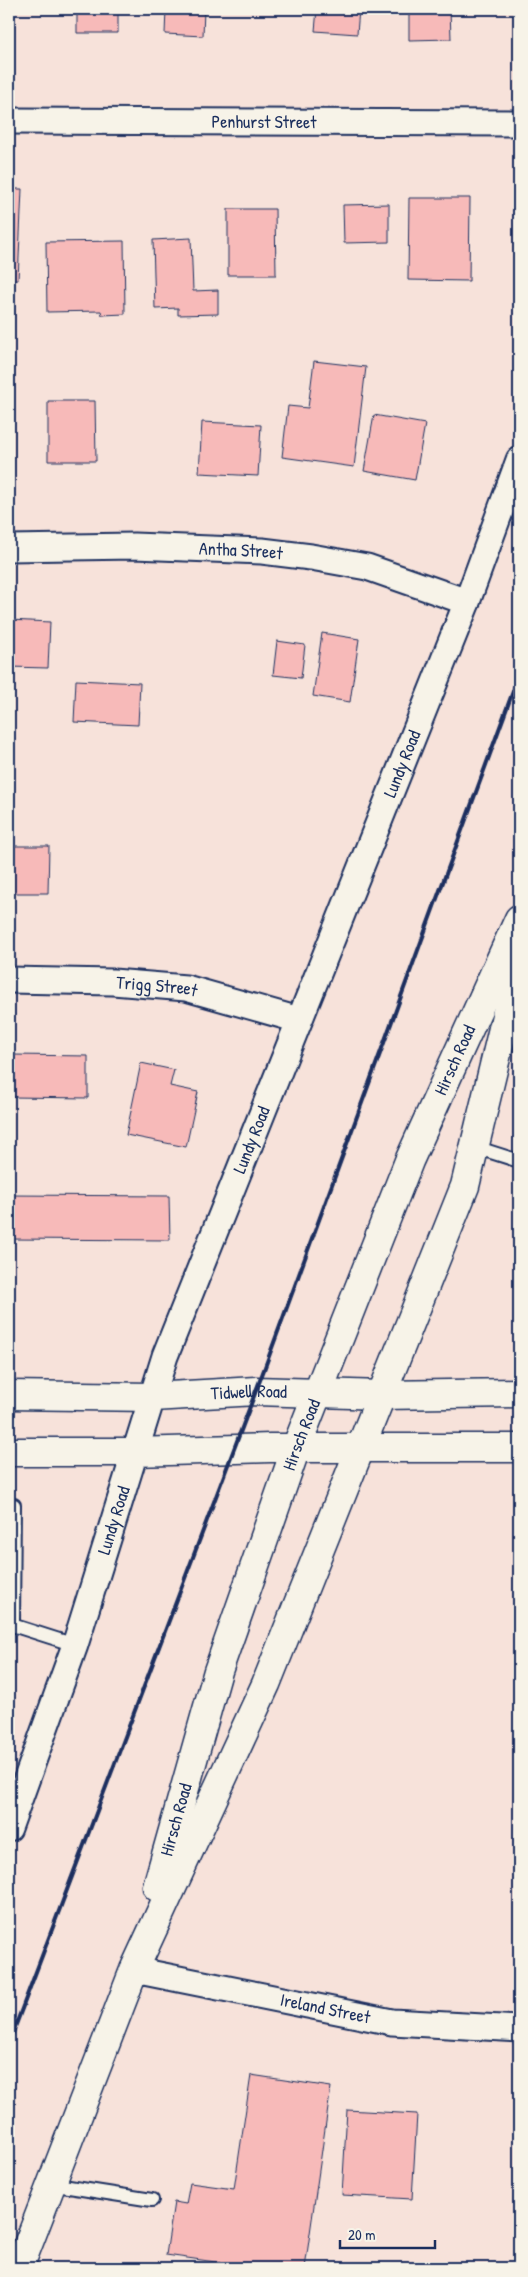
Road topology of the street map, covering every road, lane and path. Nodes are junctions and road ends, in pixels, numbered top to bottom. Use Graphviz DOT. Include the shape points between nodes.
graph roads {
  1 [pos="9,121"];
  2 [pos="519,123"];
  3 [pos="519,460"];
  4 [pos="9,548"];
  5 [pos="467,602"];
  6 [pos="519,919"];
  7 [pos="519,962"];
  8 [pos="9,980"];
  9 [pos="299,1020"];
  10 [pos="475,1147"];
  11 [pos="519,1161"];
  12 [pos="318,1392"];
  13 [pos="519,1394"];
  14 [pos="9,1395"];
  15 [pos="382,1395"];
  16 [pos="152,1396"];
  17 [pos="296,1448"];
  18 [pos="361,1448"];
  19 [pos="519,1448"];
  20 [pos="9,1452"];
  21 [pos="135,1452"];
  22 [pos="9,1505"];
  23 [pos="11,1624"];
  24 [pos="74,1645"];
  25 [pos="9,1828"];
  26 [pos="134,1970"];
  27 [pos="519,2029"];
  28 [pos="50,2184"];
  29 [pos="152,2200"];
  30 [pos="19,2268"];
  1 -- 2 [label="street, Penhurst Street"];
  3 -- 5 [label="street, Lundy Road"];
  4 -- 5 [label="street, Antha Street" via="134,546 262,551 367,567"];
  5 -- 9 [label="street, Lundy Road"];
  6 -- 12 [label="main road, Hirsch Road" via="409,1161"];
  7 -- 10 [label="main road, Hirsch Road"];
  8 -- 9 [label="street, Trigg Street" via="113,982 186,988"];
  9 -- 16 [label="street, Lundy Road"];
  10 -- 11 [label="lane"];
  10 -- 15 [label="main road, Hirsch Road" via="465,1186"];
  12 -- 15 [label="main road, Tidwell Road"];
  12 -- 16 [label="main road, Tidwell Road"];
  12 -- 17 [label="main road, Hirsch Road"];
  13 -- 15 [label="main road, Tidwell Road"];
  14 -- 16 [label="main road, Tidwell Road"];
  15 -- 18 [label="main road, Hirsch Road"];
  16 -- 21 [label="street, Lundy Road"];
  17 -- 18 [label="main road"];
  17 -- 21 [label="main road"];
  17 -- 26 [label="main road, Hirsch Road" via="218,1671"];
  18 -- 19 [label="main road"];
  18 -- 26 [label="main road, Hirsch Road" via="266,1684"];
  20 -- 21 [label="main road"];
  21 -- 24 [label="street, Lundy Road"];
  22 -- 23 [label="lane" via="14,1505"];
  23 -- 24 [label="lane"];
  24 -- 25 [label="street, Lundy Road"];
  26 -- 27 [label="street, Ireland Street" via="392,2022"];
  26 -- 28 [label="main road, Hirsch Road"];
  28 -- 29 [label="lane"];
  28 -- 30 [label="main road, Hirsch Road"];
}
